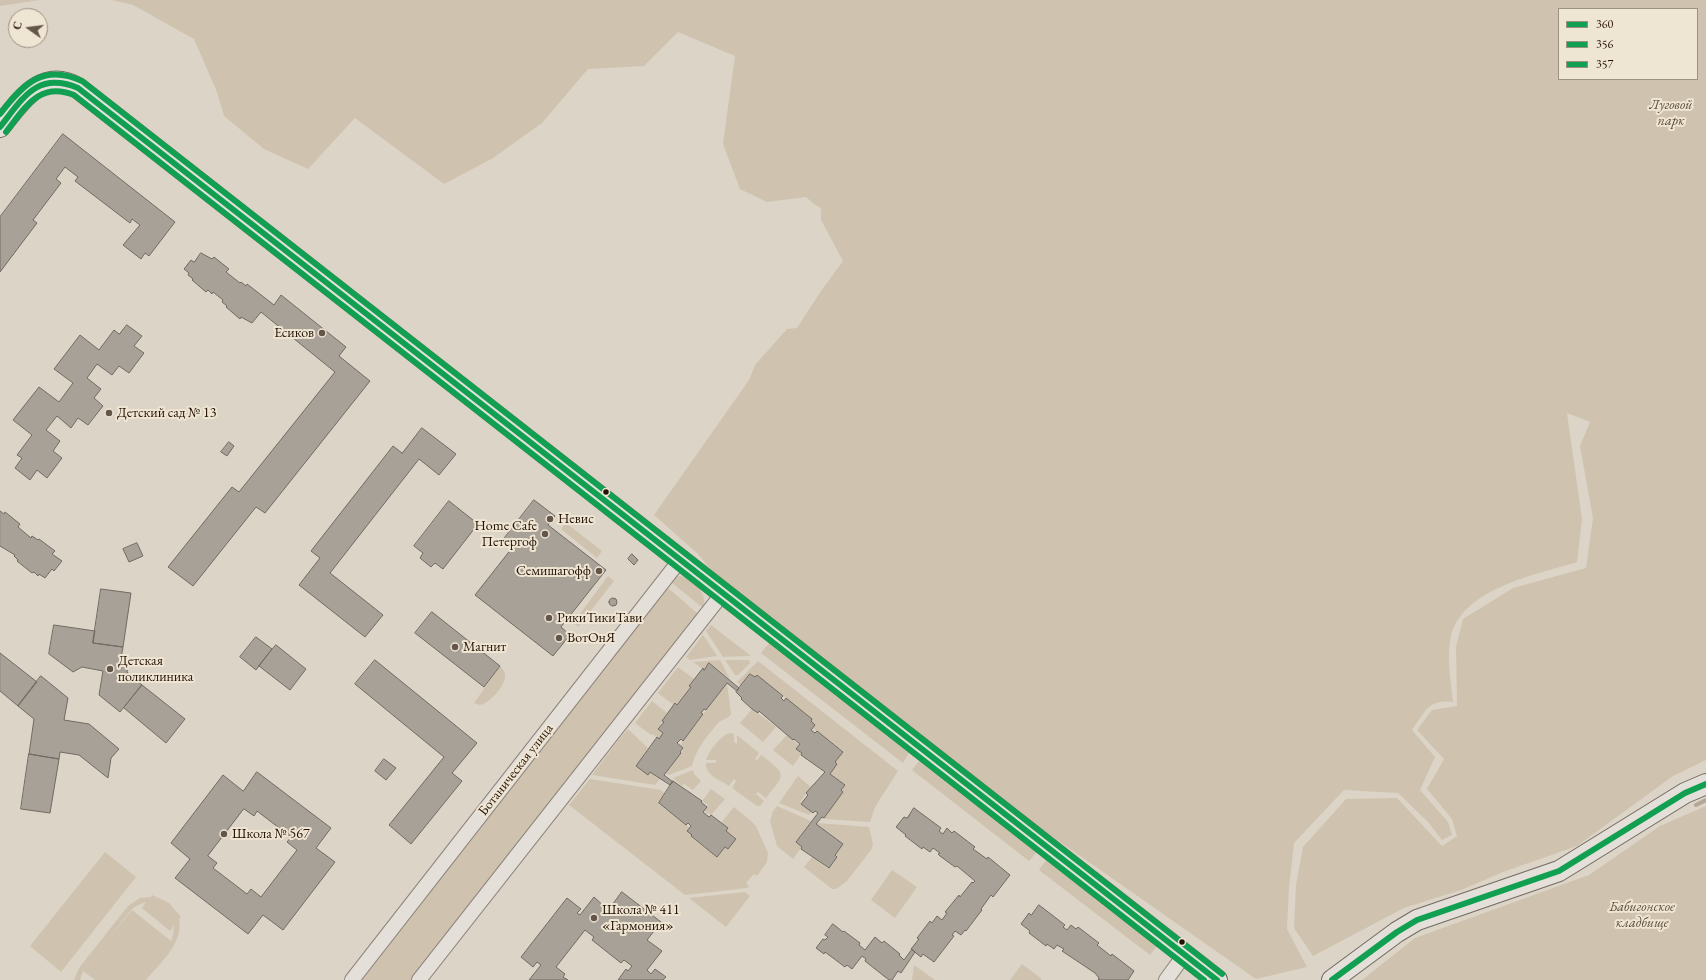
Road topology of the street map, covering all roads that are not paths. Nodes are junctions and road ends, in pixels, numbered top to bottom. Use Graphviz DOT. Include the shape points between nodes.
graph roads {
  1 [pos="0,127"];
  2 [pos="680,560"];
  3 [pos="723,593"];
  4 [pos="1706,784"];
  5 [pos="1185,954"];
  6 [pos="352,980"];
  7 [pos="419,980"];
  8 [pos="1166,980"];
  9 [pos="1217,980"];
  10 [pos="1332,980"];
  1 -- 2 [label="street" via="26,94 37,87 57,82 78,88"];
  2 -- 3 [label="street"];
  2 -- 6 [label="street, Ботаническая улица"];
  3 -- 5 [label="street"];
  3 -- 7 [label="street"];
  4 -- 10 [label="street" via="1686,793 1559,871 1417,920 1390,936"];
  5 -- 8 [label="street"];
  5 -- 9 [label="street"];
}
